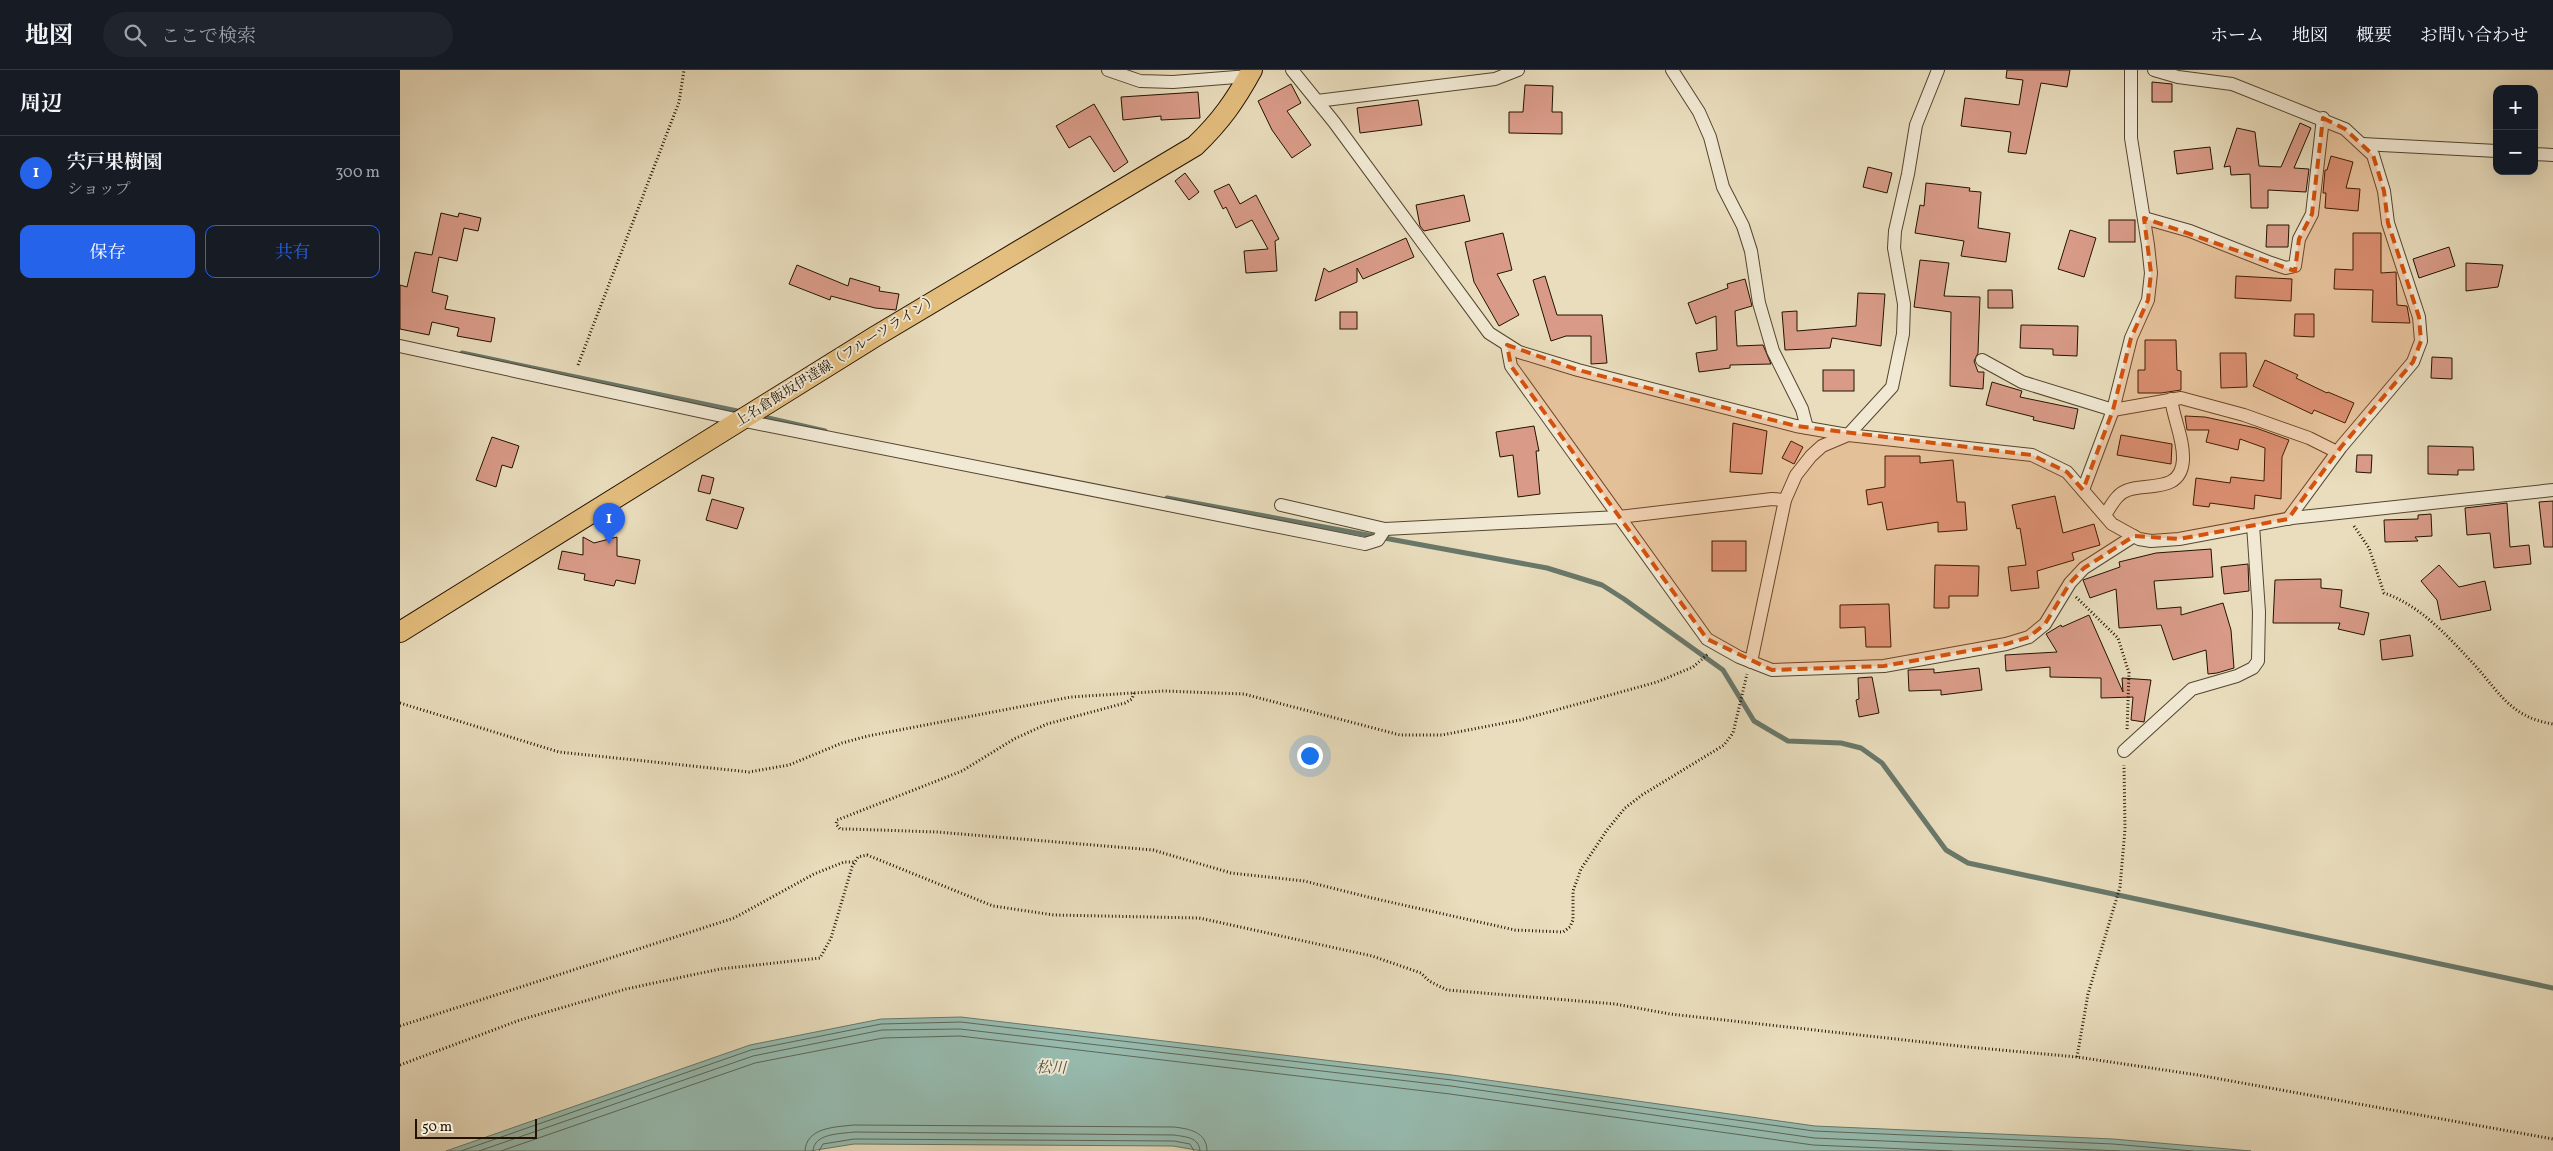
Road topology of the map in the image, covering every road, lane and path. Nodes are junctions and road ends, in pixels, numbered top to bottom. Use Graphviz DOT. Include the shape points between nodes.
graph roads {
  1 [pos="684,70"];
  2 [pos="1108,70"];
  3 [pos="1292,70"];
  4 [pos="1518,70"];
  5 [pos="1672,70"];
  6 [pos="1938,70"];
  7 [pos="2131,70"];
  8 [pos="2154,70"];
  9 [pos="1251,73"];
  10 [pos="1317,101"];
  11 [pos="2323,118"];
  12 [pos="2362,144"];
  13 [pos="2493,151"];
  14 [pos="2538,154"];
  15 [pos="2553,155"];
  16 [pos="2144,218"];
  17 [pos="1507,345"];
  18 [pos="400,346"];
  19 [pos="1982,360"];
  20 [pos="578,365"];
  21 [pos="2171,399"];
  22 [pos="2113,410"];
  23 [pos="740,420"];
  24 [pos="1807,428"];
  25 [pos="1848,435"];
  26 [pos="2337,452"];
  27 [pos="2083,490"];
  28 [pos="2553,490"];
  29 [pos="1785,500"];
  30 [pos="1281,504"];
  31 [pos="2345,513"];
  32 [pos="2105,515"];
  33 [pos="1619,517"];
  34 [pos="2288,519"];
  35 [pos="2253,525"];
  36 [pos="1385,529"];
  37 [pos="2134,536"];
  38 [pos="2066,589"];
  39 [pos="400,632"];
  40 [pos="1718,646"];
  41 [pos="1752,662"];
  42 [pos="1134,693"];
  43 [pos="400,703"];
  44 [pos="2553,724"];
  45 [pos="2124,752"];
  46 [pos="854,862"];
  47 [pos="400,1026"];
  48 [pos="2077,1057"];
  49 [pos="400,1065"];
  50 [pos="2553,1138"];
  1 -- 20 [label="path" via="679,102"];
  2 -- 9 [label="street" via="1140,80 1173,82"];
  3 -- 10 [label="street"];
  4 -- 10 [label="street" via="1495,79"];
  5 -- 24 [label="street" via="1699,112 1710,137 1723,188 1743,226 1751,251 1759,303 1773,351 1802,409"];
  6 -- 25 [label="street" via="1916,125 1895,231 1894,248 1904,314 1892,387"];
  7 -- 16 [label="street" via="2131,138"];
  8 -- 11 [label="street" via="2178,77 2232,84"];
  9 -- 23 [label="main road, 上名倉飯坂伊達線（フルーツライン）" via="1220,122 1195,146"];
  10 -- 17 [label="street" via="1489,333"];
  11 -- 12 [label="street" via="2345,128"];
  11 -- 16 [label="street" via="2312,214 2299,239 2295,266 2286,268 2190,231"];
  12 -- 13 [label="street"];
  12 -- 26 [label="street" via="2373,155 2384,191 2388,223 2420,317 2421,341 2413,362"];
  14 -- 15 [label="street"];
  16 -- 22 [label="street" via="2151,273 2148,300 2132,338"];
  17 -- 24 [label="street" via="1519,352 1578,370"];
  17 -- 33 [label="street" via="1511,366"];
  18 -- 23 [label="street"];
  19 -- 22 [label="street" via="2022,382"];
  21 -- 22 [label="street"];
  21 -- 26 [label="street" via="2181,398 2227,409 2309,438"];
  21 -- 32 [label="street" via="2182,443 2180,471 2170,483 2156,488 2126,490"];
  22 -- 27 [label="street"];
  23 -- 36 [label="street" via="1365,544 1378,540"];
  23 -- 39 [label="main road, 上名倉飯坂伊達線（フルーツライン）"];
  24 -- 25 [label="street"];
  25 -- 27 [label="street" via="2032,455 2066,472"];
  25 -- 29 [label="street" via="1822,446 1812,456 1796,475"];
  26 -- 34 [label="street"];
  27 -- 32 [label="street"];
  28 -- 31 [label="street"];
  29 -- 33 [label="street"];
  29 -- 41 [label="street"];
  30 -- 36 [label="street"];
  31 -- 34 [label="street"];
  31 -- 44 [label="path" via="2369,548 2384,594 2401,599 2422,614 2469,658 2501,699 2524,716"];
  32 -- 37 [label="street" via="2112,524"];
  33 -- 36 [label="street"];
  33 -- 40 [label="street" via="1707,639"];
  34 -- 35 [label="street"];
  35 -- 37 [label="street" via="2179,540"];
  35 -- 45 [label="street" via="2259,612 2258,661 2253,668 2237,676 2192,689"];
  37 -- 38 [label="street" via="2084,568"];
  38 -- 41 [label="street" via="2045,624 2029,637 2006,644 1884,666 1772,670"];
  38 -- 45 [label="path" via="2118,638 2129,673"];
  40 -- 41 [label="street"];
  40 -- 42 [label="path" via="1693,667 1657,682 1520,720 1442,735 1400,735 1244,694"];
  41 -- 42 [label="path" via="1733,733 1724,745 1625,808 1581,868 1573,891 1573,920 1570,928 1563,932 1505,928 1304,880 1231,873 1153,850 947,833 849,830 840,829 836,824 837,820 962,770 1014,739 1047,724 1125,703 1132,699"];
  42 -- 43 [label="path" via="1071,697 868,736 789,764 749,772 559,752"];
  45 -- 48 [label="path" via="2120,887 2088,994"];
  46 -- 47 [label="path" via="844,862 814,874 734,918"];
  46 -- 48 [label="path" via="862,855 874,856 993,906 1054,915 1199,918 1236,925 1372,956 1421,973 1429,982 1447,990 1615,1004 1689,1016"];
  46 -- 49 [label="path" via="829,943 820,958 720,970 618,991 520,1020"];
  48 -- 50 [label="path" via="2198,1075"];
}
